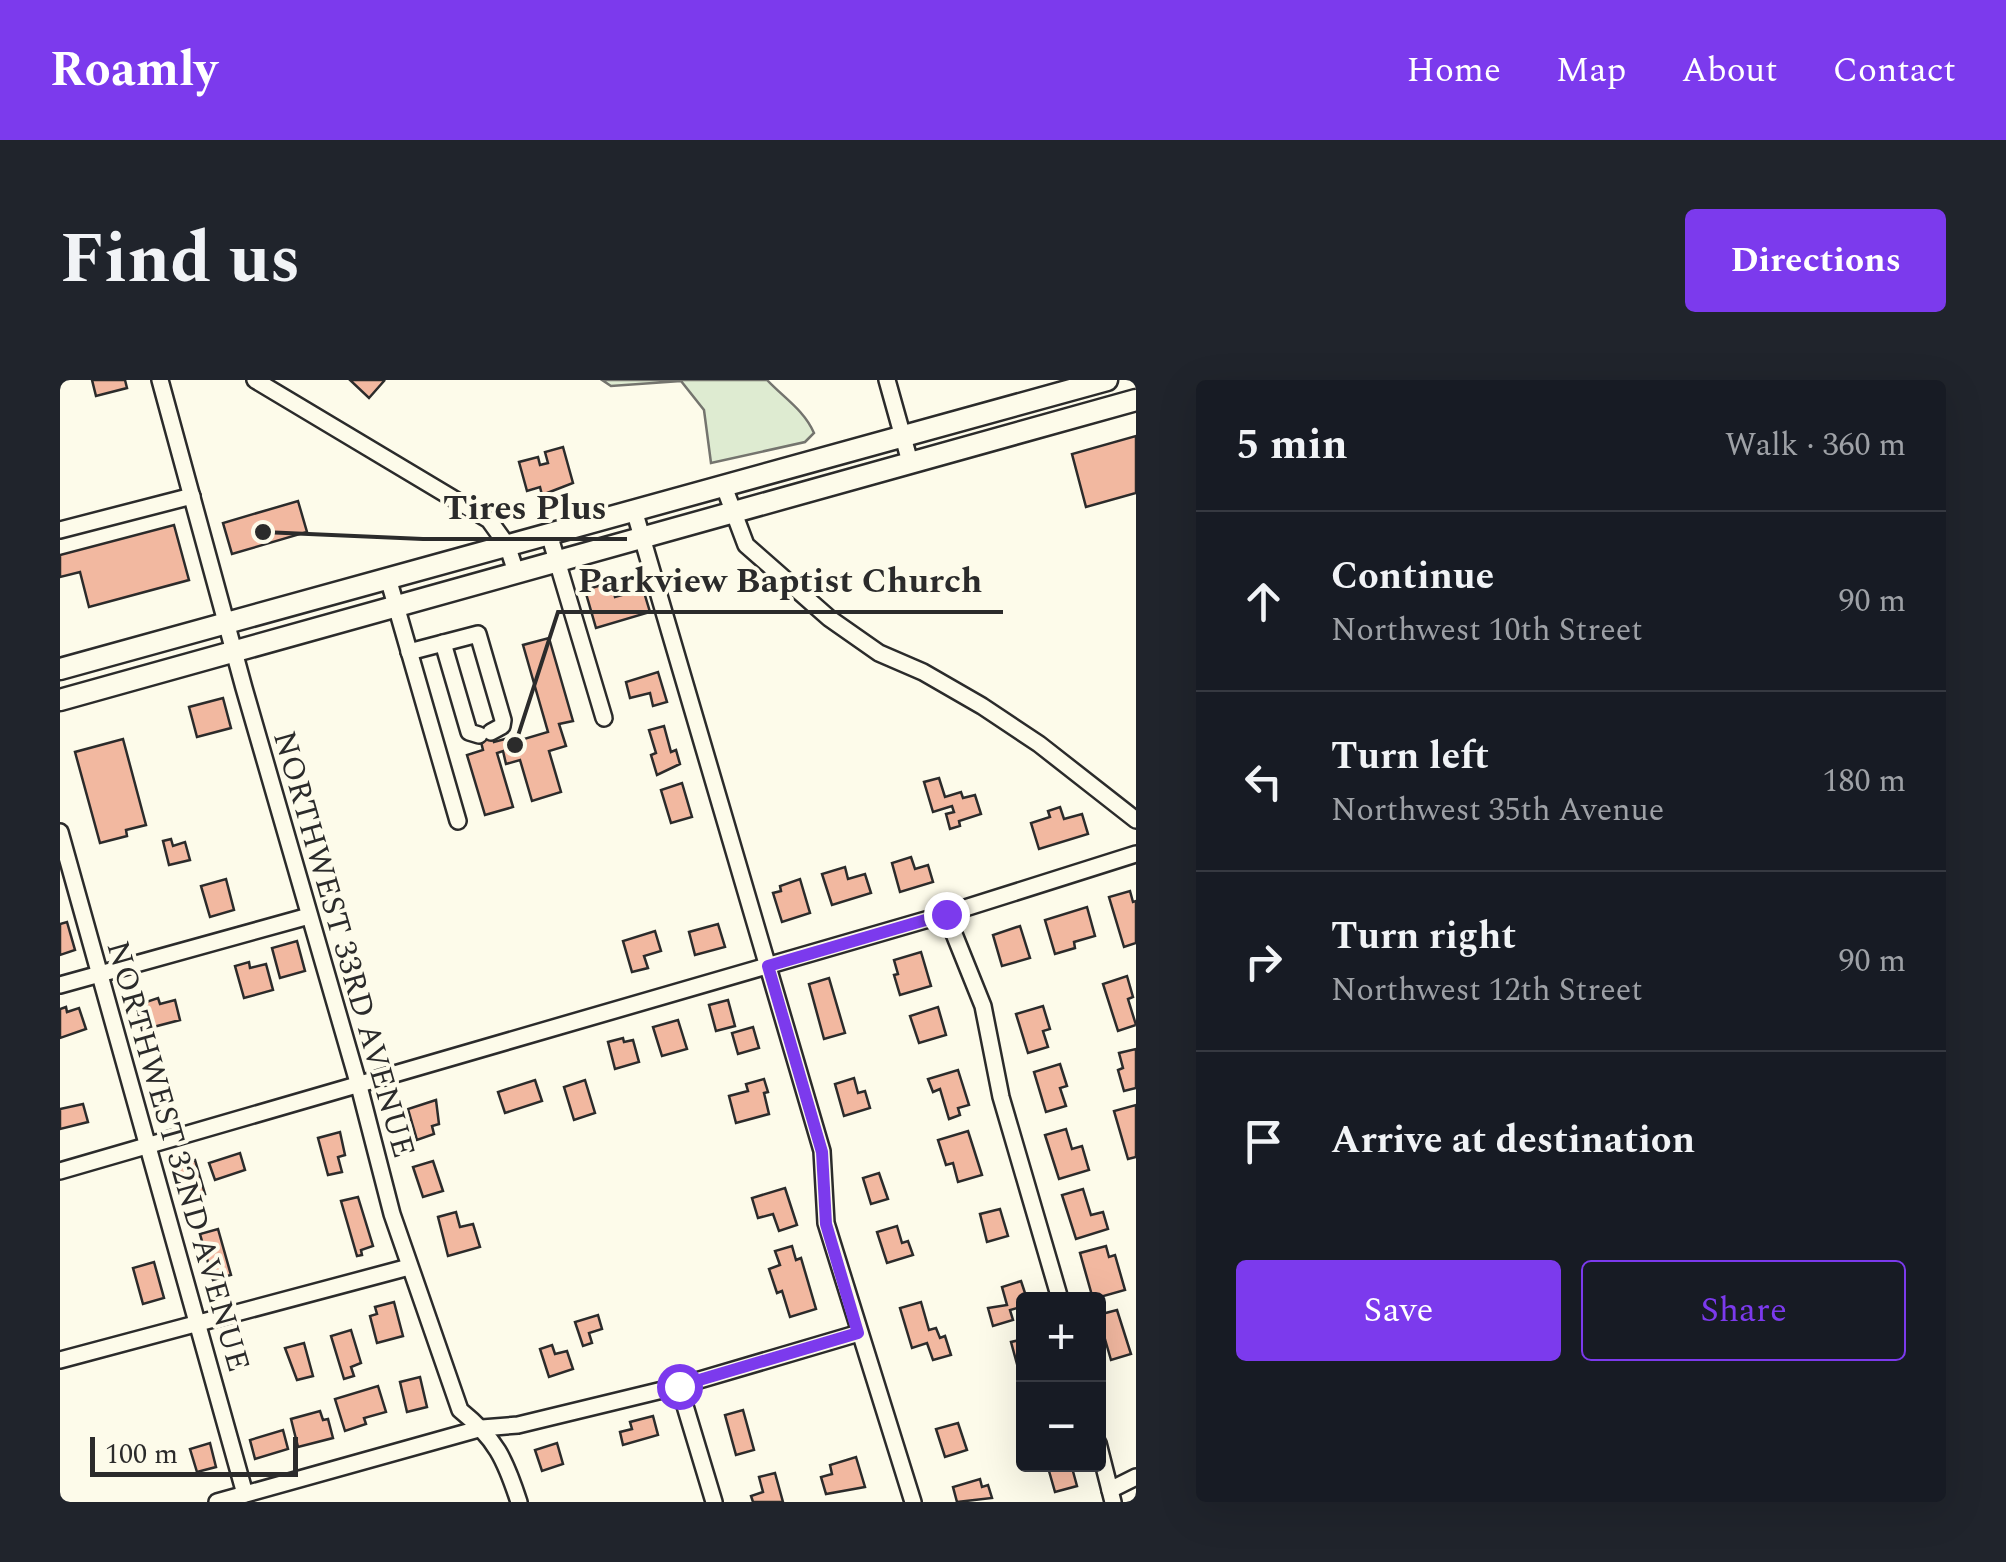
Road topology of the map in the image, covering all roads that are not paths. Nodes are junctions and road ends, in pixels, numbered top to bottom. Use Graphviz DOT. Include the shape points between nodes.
graph roads {
  1 [pos="160,380"];
  2 [pos="256,380"];
  3 [pos="887,380"];
  4 [pos="1106,380"];
  5 [pos="1136,400"];
  6 [pos="902,435"];
  7 [pos="910,462"];
  8 [pos="723,484"];
  9 [pos="192,496"];
  10 [pos="634,510"];
  11 [pos="732,512"];
  12 [pos="60,530"];
  13 [pos="550,534"];
  14 [pos="642,538"];
  15 [pos="507,545"];
  16 [pos="557,561"];
  17 [pos="516,572"];
  18 [pos="388,578"];
  19 [pos="396,606"];
  20 [pos="226,624"];
  21 [pos="442,644"];
  22 [pos="234,651"];
  23 [pos="409,652"];
  24 [pos="60,670"];
  25 [pos="60,700"];
  26 [pos="604,718"];
  27 [pos="1136,820"];
  28 [pos="458,821"];
  29 [pos="60,832"];
  30 [pos="1136,854"];
  31 [pos="946,914"];
  32 [pos="309,916"];
  33 [pos="768,966"];
  34 [pos="100,974"];
  35 [pos="60,985"];
  36 [pos="359,1086"];
  37 [pos="150,1146"];
  38 [pos="60,1171"];
  39 [pos="410,1267"];
  40 [pos="1058,1292"];
  41 [pos="196,1322"];
  42 [pos="858,1333"];
  43 [pos="60,1360"];
  44 [pos="679,1386"];
  45 [pos="482,1428"];
  46 [pos="1136,1477"];
  47 [pos="246,1494"];
  48 [pos="1112,1496"];
  49 [pos="217,1502"];
  50 [pos="519,1502"];
  51 [pos="714,1502"];
  52 [pos="914,1502"];
  1 -- 9 [label="street, NORTHWEST 33RD AVENUE"];
  2 -- 15 [label="street" via="489,520"];
  3 -- 6 [label="street"];
  4 -- 6 [label="main road"];
  5 -- 7 [label="main road"];
  6 -- 7 [label="street"];
  6 -- 8 [label="main road"];
  7 -- 11 [label="main road"];
  8 -- 10 [label="main road"];
  8 -- 11 [label="street"];
  9 -- 12 [label="street"];
  9 -- 20 [label="street, NORTHWEST 33RD AVENUE"];
  10 -- 13 [label="main road"];
  10 -- 14 [label="street"];
  11 -- 14 [label="main road"];
  11 -- 27 [label="street" via="746,545 829,618 878,652 982,706"];
  13 -- 15 [label="main road"];
  13 -- 16 [label="street"];
  14 -- 16 [label="main road"];
  14 -- 33 [label="street"];
  15 -- 17 [label="street"];
  15 -- 18 [label="main road"];
  16 -- 17 [label="main road"];
  16 -- 26 [label="street"];
  17 -- 19 [label="main road"];
  18 -- 19 [label="street"];
  18 -- 20 [label="main road"];
  19 -- 22 [label="main road"];
  19 -- 23 [label="street"];
  20 -- 22 [label="street, NORTHWEST 33RD AVENUE"];
  20 -- 24 [label="main road"];
  21 -- 21 [label="street" via="478,634 502,726 468,732"];
  21 -- 23 [label="street"];
  22 -- 25 [label="main road"];
  22 -- 32 [label="street, NORTHWEST 33RD AVENUE"];
  23 -- 28 [label="street"];
  29 -- 34 [label="street, NORTHWEST 32ND AVENUE"];
  30 -- 31 [label="street"];
  31 -- 33 [label="street"];
  31 -- 40 [label="street" via="983,1006"];
  32 -- 34 [label="street"];
  32 -- 36 [label="street, NORTHWEST 33RD AVENUE"];
  33 -- 36 [label="street"];
  33 -- 42 [label="street" via="822,1152 826,1224"];
  34 -- 35 [label="street"];
  34 -- 37 [label="street, NORTHWEST 32ND AVENUE"];
  36 -- 37 [label="street"];
  36 -- 39 [label="street, NORTHWEST 33RD AVENUE"];
  37 -- 38 [label="street"];
  37 -- 41 [label="street, NORTHWEST 32ND AVENUE"];
  39 -- 41 [label="street"];
  39 -- 45 [label="street, NORTHWEST 33RD AVENUE" via="460,1410"];
  41 -- 43 [label="street"];
  41 -- 47 [label="street, NORTHWEST 32ND AVENUE"];
  42 -- 44 [label="street"];
  42 -- 52 [label="street"];
  44 -- 45 [label="street"];
  44 -- 51 [label="street"];
  45 -- 47 [label="street"];
  45 -- 50 [label="street, NORTHWEST 33RD AVENUE" via="504,1455"];
  46 -- 48 [label="street"];
  47 -- 49 [label="street"];
}
